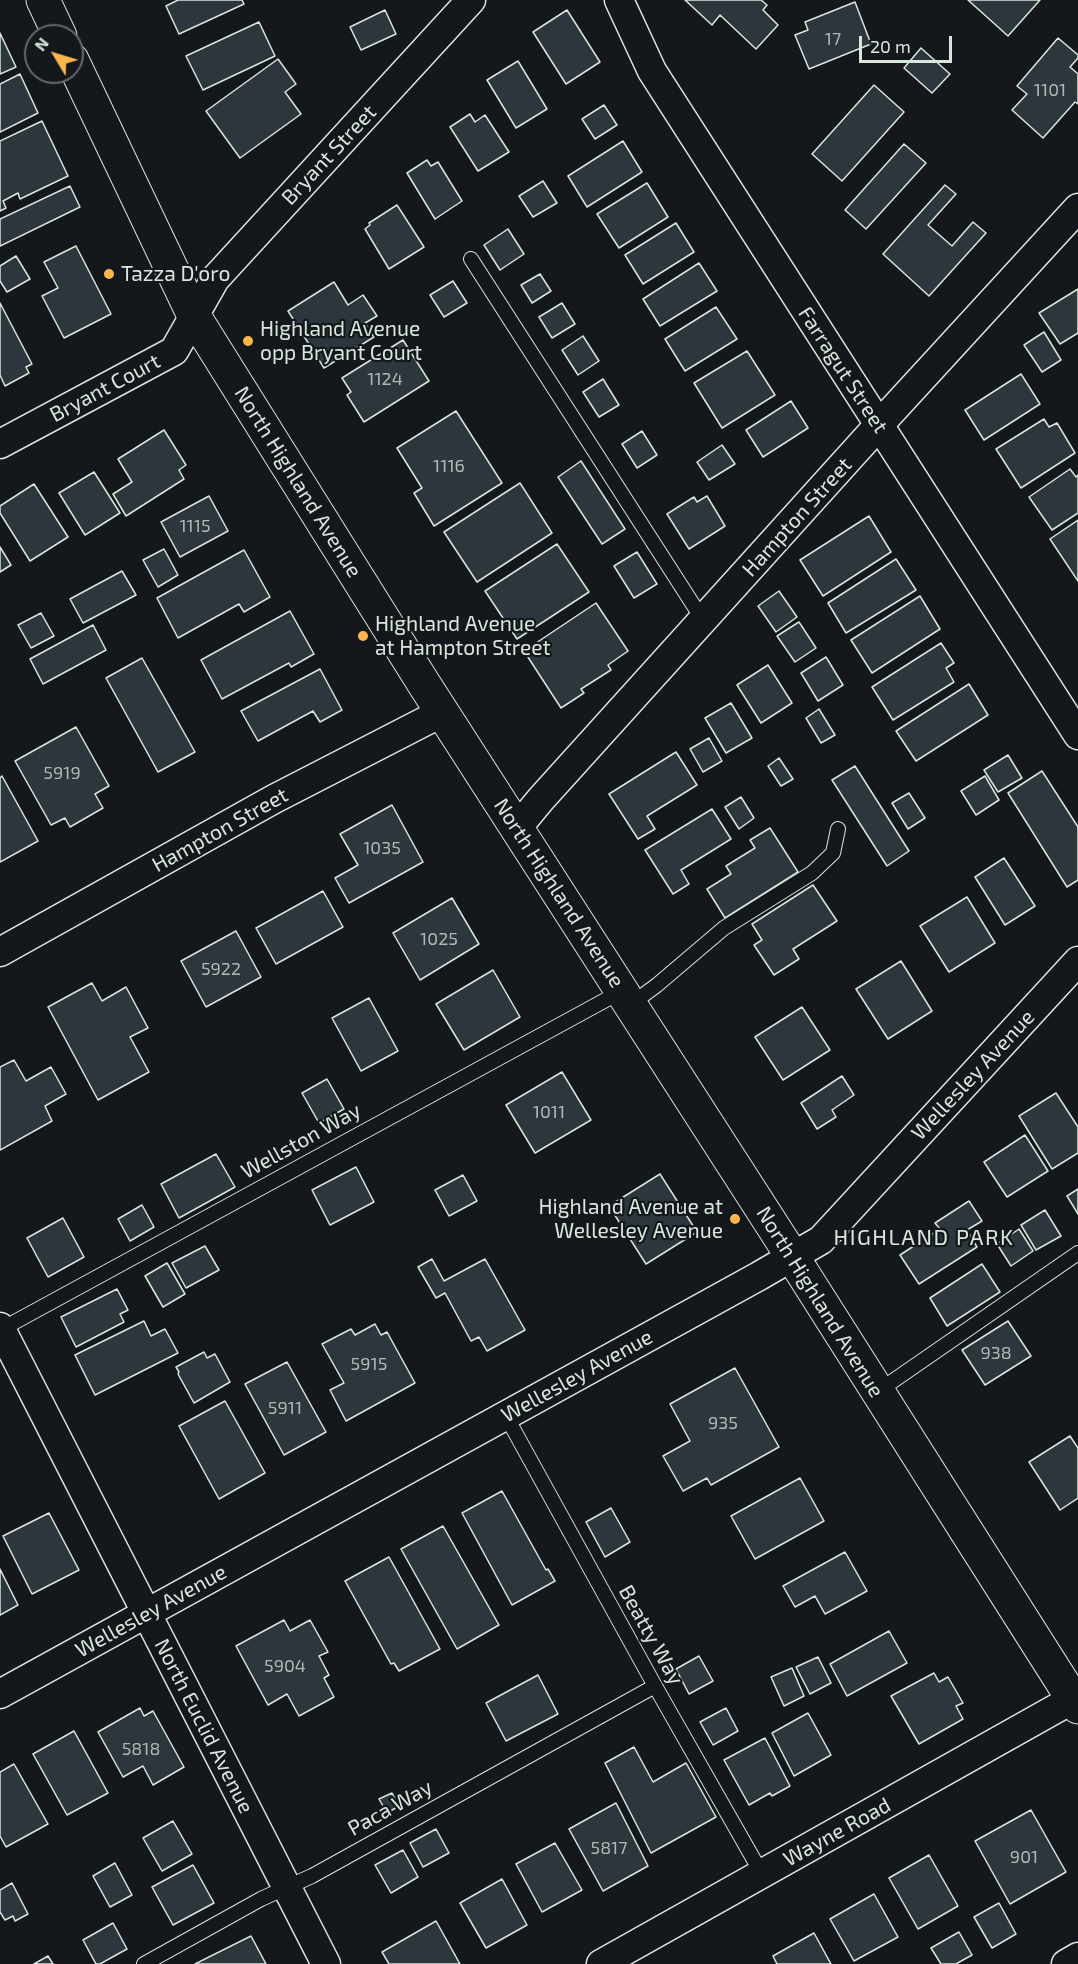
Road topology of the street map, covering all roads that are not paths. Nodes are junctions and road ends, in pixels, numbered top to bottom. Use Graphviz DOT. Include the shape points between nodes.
graph roads {
  1 [pos="43,0"];
  2 [pos="471,0"];
  3 [pos="619,0"];
  4 [pos="54,24"];
  5 [pos="83,84"];
  6 [pos="1078,208"];
  7 [pos="471,259"];
  8 [pos="194,316"];
  9 [pos="878,426"];
  10 [pos="0,444"];
  11 [pos="703,620"];
  12 [pos="443,712"];
  13 [pos="1078,735"];
  14 [pos="517,828"];
  15 [pos="838,829"];
  16 [pos="0,952"];
  17 [pos="1078,961"];
  18 [pos="626,998"];
  19 [pos="1078,1253"];
  20 [pos="792,1257"];
  21 [pos="0,1328"];
  22 [pos="877,1392"];
  23 [pos="506,1416"];
  24 [pos="146,1613"];
  25 [pos="655,1686"];
  26 [pos="0,1694"];
  27 [pos="1076,1703"];
  28 [pos="762,1874"];
  29 [pos="286,1887"];
  30 [pos="1078,1957"];
  31 [pos="144,1964"];
  32 [pos="326,1964"];
  33 [pos="601,1964"];
  34 [pos="1066,1964"];
  1 -- 4 [label="main road"];
  2 -- 8 [label="street, Bryant Street" via="215,279"];
  3 -- 9 [label="street, Farragut Street" via="652,71"];
  5 -- 8 [label="main road, North Highland Avenue"];
  6 -- 9 [label="street, Hampton Street"];
  7 -- 11 [label="lane"];
  8 -- 10 [label="street, Bryant Court" via="174,351"];
  8 -- 12 [label="main road, North Highland Avenue"];
  9 -- 11 [label="street, Hampton Street"];
  9 -- 13 [label="street, Farragut Street"];
  11 -- 14 [label="street, Hampton Street"];
  12 -- 14 [label="main road, North Highland Avenue"];
  12 -- 16 [label="street, Hampton Street" via="274,799"];
  14 -- 18 [label="main road, North Highland Avenue"];
  15 -- 18 [label="lane, Wellston Way" via="833,853 812,873 724,928 657,985"];
  17 -- 20 [label="street, Wellesley Avenue" via="821,1240"];
  18 -- 20 [label="main road, North Highland Avenue"];
  18 -- 21 [label="lane, Wellston Way"];
  19 -- 22 [label="lane"];
  20 -- 22 [label="main road, North Highland Avenue"];
  20 -- 23 [label="street, Wellesley Avenue"];
  21 -- 24 [label="street, North Euclid Avenue"];
  22 -- 27 [label="main road, North Highland Avenue"];
  23 -- 24 [label="street, Wellesley Avenue"];
  23 -- 25 [label="lane, Beatty Way"];
  24 -- 26 [label="street, Wellesley Avenue"];
  24 -- 29 [label="street, North Euclid Avenue"];
  25 -- 28 [label="lane, Beatty Way"];
  25 -- 29 [label="lane, Paca Way"];
  27 -- 28 [label="street, Wayne Road"];
  28 -- 33 [label="street, Wayne Road"];
  29 -- 31 [label="lane, Paca Way"];
  29 -- 32 [label="street, North Euclid Avenue"];
  30 -- 34 [label="street"];
}
